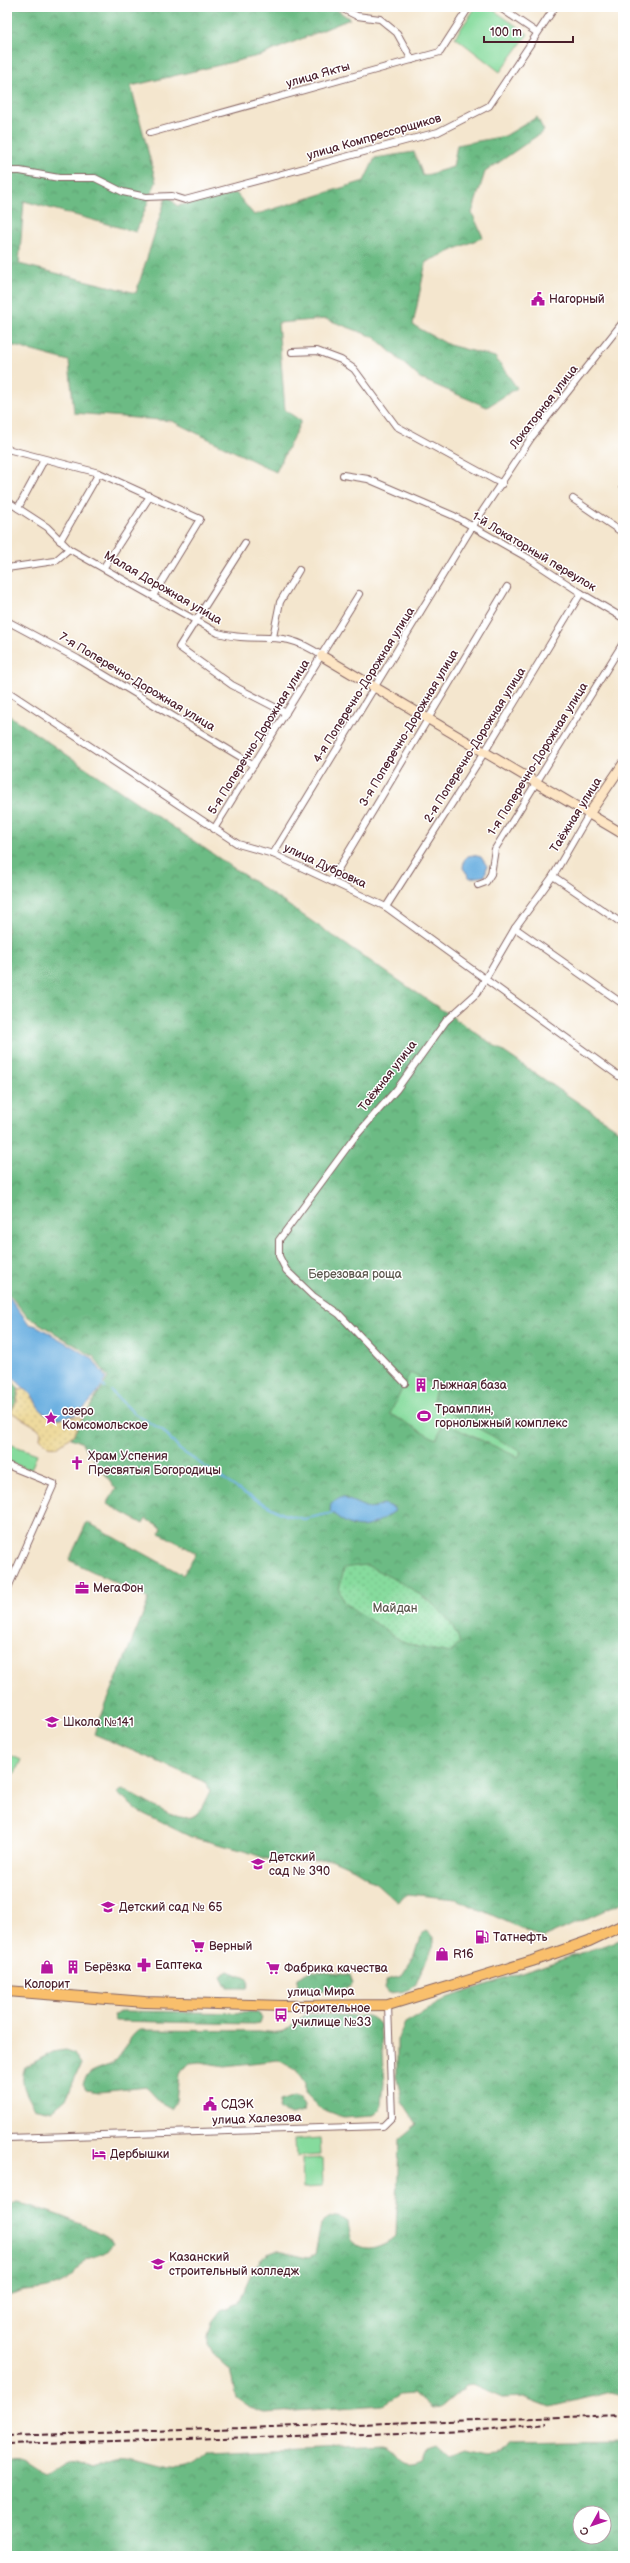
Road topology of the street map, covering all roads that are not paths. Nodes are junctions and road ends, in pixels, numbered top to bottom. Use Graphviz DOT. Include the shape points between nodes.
graph roads {
  1 [pos="330,7"];
  2 [pos="469,7"];
  3 [pos="499,7"];
  4 [pos="555,7"];
  5 [pos="536,32"];
  6 [pos="412,60"];
  7 [pos="150,133"];
  8 [pos="7,171"];
  9 [pos="623,322"];
  10 [pos="292,352"];
  11 [pos="7,449"];
  12 [pos="44,460"];
  13 [pos="99,473"];
  14 [pos="343,475"];
  15 [pos="623,481"];
  16 [pos="502,484"];
  17 [pos="623,485"];
  18 [pos="150,496"];
  19 [pos="573,499"];
  20 [pos="7,501"];
  21 [pos="18,508"];
  22 [pos="472,526"];
  23 [pos="623,533"];
  24 [pos="60,541"];
  25 [pos="245,543"];
  26 [pos="69,549"];
  27 [pos="104,567"];
  28 [pos="7,568"];
  29 [pos="299,570"];
  30 [pos="507,588"];
  31 [pos="359,594"];
  32 [pos="581,594"];
  33 [pos="153,596"];
  34 [pos="623,618"];
  35 [pos="7,621"];
  36 [pos="195,622"];
  37 [pos="272,637"];
  38 [pos="623,643"];
  39 [pos="322,656"];
  40 [pos="374,689"];
  41 [pos="7,691"];
  42 [pos="286,713"];
  43 [pos="427,719"];
  44 [pos="484,753"];
  45 [pos="254,764"];
  46 [pos="623,764"];
  47 [pos="537,784"];
  48 [pos="589,814"];
  49 [pos="214,829"];
  50 [pos="623,834"];
  51 [pos="273,854"];
  52 [pos="553,876"];
  53 [pos="331,881"];
  54 [pos="478,885"];
  55 [pos="386,907"];
  56 [pos="623,924"];
  57 [pos="515,928"];
  58 [pos="486,980"];
  59 [pos="623,1004"];
  60 [pos="623,1079"];
  61 [pos="405,1383"];
  62 [pos="7,1466"];
  63 [pos="7,1590"];
  64 [pos="623,1925"];
  65 [pos="7,1991"];
  66 [pos="388,2005"];
  67 [pos="7,2138"];
  1 -- 6 [label="street" via="341,8 357,16 380,19 397,33"];
  2 -- 6 [label="street, улица Якты" via="440,52"];
  3 -- 5 [label="street"];
  4 -- 5 [label="street, улица Компрессорщиков"];
  5 -- 8 [label="street, улица Компрессорщиков" via="489,106 438,132 184,200 172,196 146,197 123,192 95,178 59,178"];
  6 -- 7 [label="street, улица Якты"];
  9 -- 16 [label="street, Локаторная улица" via="531,438"];
  10 -- 16 [label="street" via="317,351 341,360 354,369 396,426"];
  11 -- 12 [label="street"];
  12 -- 13 [label="street"];
  12 -- 21 [label="street"];
  13 -- 18 [label="street"];
  13 -- 24 [label="street"];
  14 -- 22 [label="street, 1-й Локаторный переулок" via="368,479"];
  15 -- 17 [label="street"];
  16 -- 22 [label="street, Локаторная улица"];
  18 -- 27 [label="street"];
  18 -- 33 [label="street" via="200,519"];
  19 -- 23 [label="street"];
  20 -- 21 [label="street, Малая Дорожная улица"];
  21 -- 24 [label="street, Малая Дорожная улица" via="47,527"];
  22 -- 32 [label="street, 1-й Локаторный переулок" via="528,558"];
  22 -- 40 [label="street, 4-я Поперечно-Дорожная улица"];
  24 -- 26 [label="street, Малая Дорожная улица"];
  25 -- 36 [label="street"];
  26 -- 27 [label="street, Малая Дорожная улица"];
  26 -- 28 [label="street" via="55,561"];
  27 -- 33 [label="street, Малая Дорожная улица"];
  29 -- 37 [label="street" via="280,602"];
  30 -- 43 [label="street, 3-я Поперечно-Дорожная улица"];
  31 -- 39 [label="street, 5-я Поперечно-Дорожная улица"];
  32 -- 34 [label="street, 1-й Локаторный переулок"];
  32 -- 44 [label="street, 2-я Поперечно-Дорожная улица"];
  33 -- 36 [label="street, Малая Дорожная улица"];
  35 -- 45 [label="street, 7-я Поперечно-Дорожная улица" via="78,659"];
  36 -- 37 [label="street, Малая Дорожная улица" via="235,638"];
  36 -- 42 [label="street" via="179,647 232,685"];
  37 -- 39 [label="street, Малая Дорожная улица" via="304,644"];
  38 -- 47 [label="street, 1-я Поперечно-Дорожная улица"];
  39 -- 40 [label="street"];
  39 -- 42 [label="street, 5-я Поперечно-Дорожная улица"];
  40 -- 43 [label="street"];
  40 -- 51 [label="street, 4-я Поперечно-Дорожная улица"];
  41 -- 49 [label="street, улица Дубровка"];
  42 -- 45 [label="street, 5-я Поперечно-Дорожная улица"];
  43 -- 44 [label="street"];
  43 -- 53 [label="street, 3-я Поперечно-Дорожная улица"];
  44 -- 47 [label="street"];
  44 -- 55 [label="street, 2-я Поперечно-Дорожная улица"];
  45 -- 49 [label="street, 5-я Поперечно-Дорожная улица"];
  46 -- 48 [label="street, Таёжная улица"];
  47 -- 48 [label="street"];
  47 -- 54 [label="street, 1-я Поперечно-Дорожная улица" via="495,849 492,874 486,882"];
  48 -- 50 [label="street"];
  48 -- 52 [label="street, Таёжная улица"];
  49 -- 51 [label="street, улица Дубровка" via="238,844"];
  51 -- 53 [label="street, улица Дубровка"];
  52 -- 56 [label="street"];
  52 -- 57 [label="street, Таёжная улица"];
  53 -- 55 [label="street, улица Дубровка"];
  55 -- 58 [label="street, улица Дубровка"];
  57 -- 58 [label="street, Таёжная улица"];
  57 -- 59 [label="street"];
  58 -- 60 [label="street, улица Дубровка"];
  58 -- 61 [label="street, Таёжная улица" via="477,993 446,1020 397,1089 354,1138 279,1240 279,1256 286,1270 313,1296 338,1314"];
  62 -- 63 [label="street" via="54,1484"];
  64 -- 66 [label="main road, улица Мира" via="589,1941 532,1961"];
  65 -- 66 [label="main road, улица Мира" via="145,2002 284,2006"];
  66 -- 67 [label="street, улица Халезова" via="392,2117 383,2126"];
}
